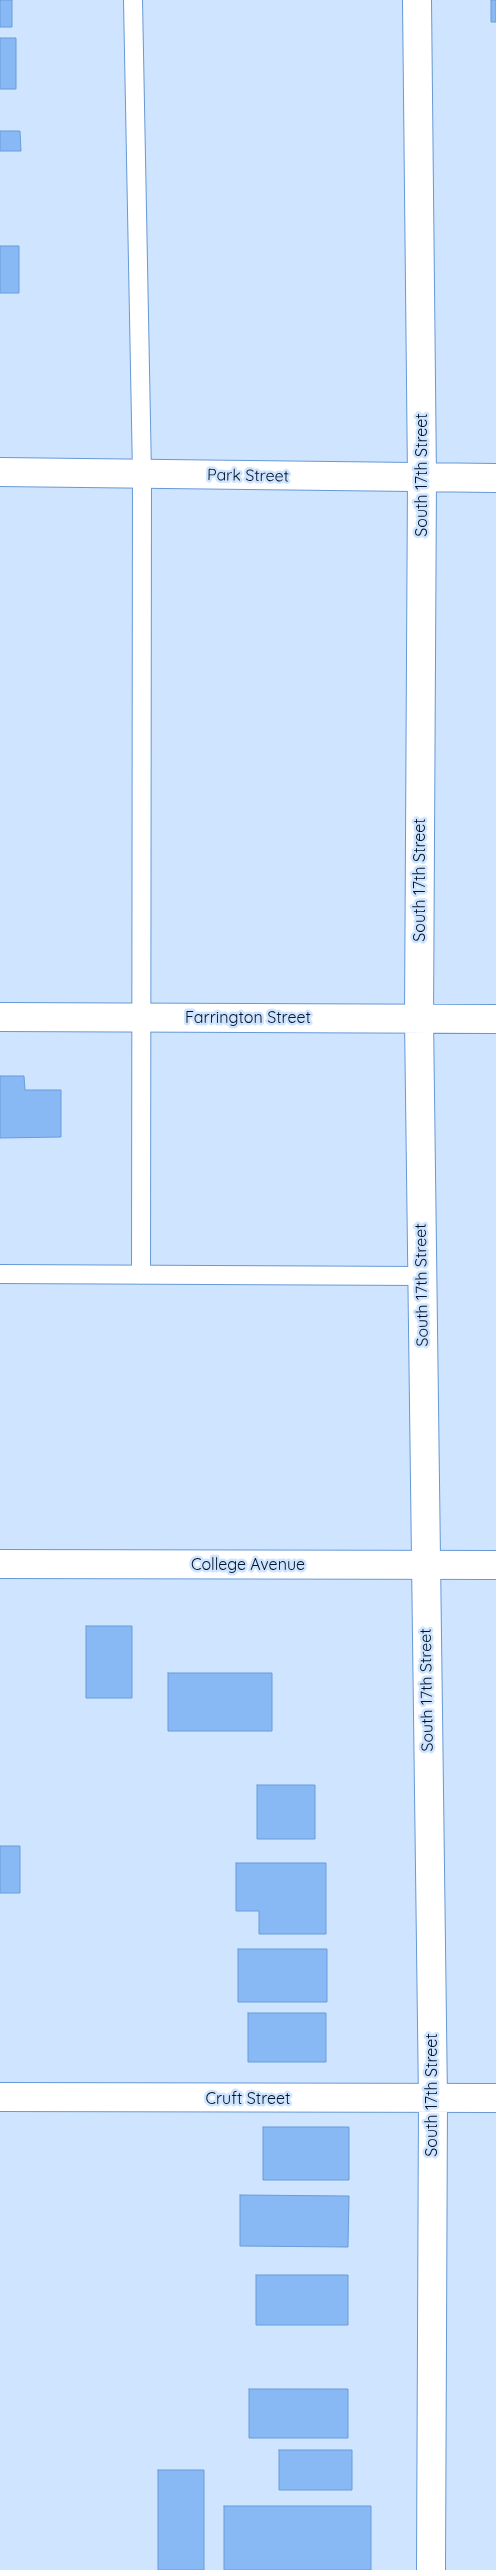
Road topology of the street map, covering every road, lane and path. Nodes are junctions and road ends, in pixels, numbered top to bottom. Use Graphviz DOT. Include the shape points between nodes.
graph roads {
  1 [pos="133,0"];
  2 [pos="417,0"];
  3 [pos="0,472"];
  4 [pos="142,474"];
  5 [pos="422,478"];
  6 [pos="496,478"];
  7 [pos="0,1017"];
  8 [pos="142,1017"];
  9 [pos="419,1018"];
  10 [pos="496,1019"];
  11 [pos="0,1274"];
  12 [pos="141,1275"];
  13 [pos="422,1276"];
  14 [pos="0,1564"];
  15 [pos="496,1565"];
  16 [pos="425,1566"];
  17 [pos="0,2097"];
  18 [pos="496,2098"];
  19 [pos="433,2100"];
  20 [pos="431,2570"];
  1 -- 4 [label="lane"];
  2 -- 5 [label="street, South 17th Street"];
  3 -- 4 [label="street, Park Street"];
  4 -- 5 [label="street, Park Street"];
  4 -- 8 [label="lane"];
  5 -- 6 [label="street, Park Street"];
  5 -- 9 [label="street, South 17th Street"];
  7 -- 8 [label="street, Farrington Street"];
  8 -- 9 [label="street, Farrington Street"];
  8 -- 12 [label="lane"];
  9 -- 10 [label="street, Farrington Street"];
  9 -- 13 [label="street, South 17th Street"];
  11 -- 12 [label="lane"];
  12 -- 13 [label="lane"];
  13 -- 16 [label="street, South 17th Street"];
  14 -- 16 [label="street, College Avenue"];
  15 -- 16 [label="street, College Avenue"];
  16 -- 19 [label="street, South 17th Street"];
  17 -- 19 [label="street, Cruft Street"];
  18 -- 19 [label="street, Cruft Street"];
  19 -- 20 [label="street, South 17th Street"];
}
